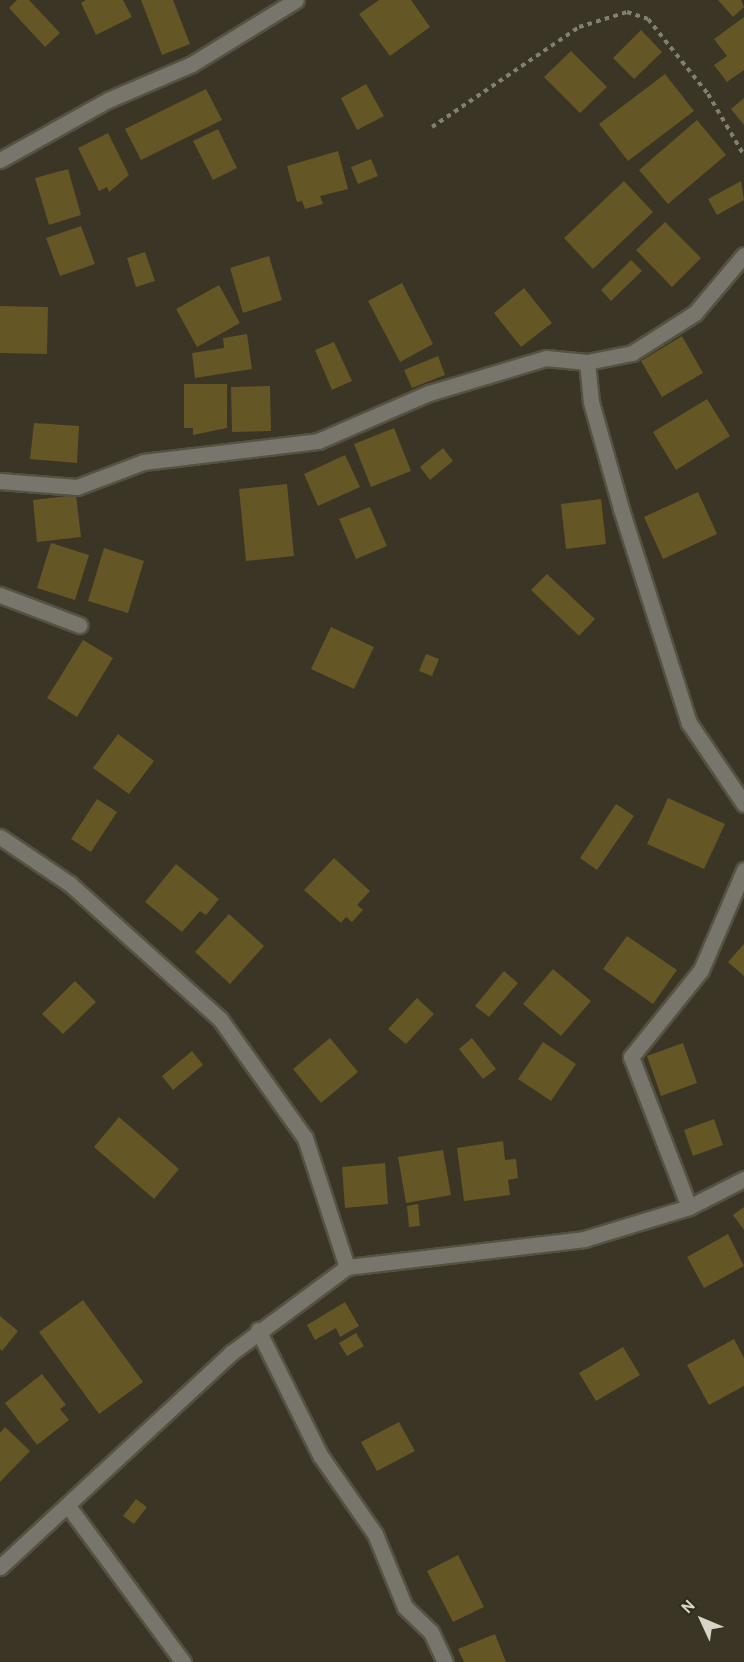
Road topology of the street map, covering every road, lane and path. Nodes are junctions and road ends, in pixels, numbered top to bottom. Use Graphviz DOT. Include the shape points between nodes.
graph roads {
  1 [pos="296,0"];
  2 [pos="432,127"];
  3 [pos="744,155"];
  4 [pos="0,160"];
  5 [pos="744,255"];
  6 [pos="587,362"];
  7 [pos="0,481"];
  8 [pos="0,595"];
  9 [pos="79,625"];
  10 [pos="744,804"];
  11 [pos="0,837"];
  12 [pos="744,870"];
  13 [pos="744,1179"];
  14 [pos="689,1207"];
  15 [pos="347,1267"];
  16 [pos="258,1330"];
  17 [pos="68,1506"];
  18 [pos="0,1568"];
  19 [pos="183,1662"];
  20 [pos="445,1662"];
  1 -- 4 [label="street" via="192,64 108,100"];
  2 -- 3 [label="path" via="579,27 627,12 648,19 708,94"];
  5 -- 6 [label="street" via="695,313 632,353"];
  6 -- 7 [label="street" via="546,358 475,379 318,441 143,462 77,487"];
  6 -- 10 [label="street" via="591,402 618,499 689,723"];
  8 -- 9 [label="street"];
  11 -- 15 [label="street" via="70,884 220,1020 305,1137"];
  12 -- 14 [label="street" via="701,970 631,1057"];
  13 -- 14 [label="street"];
  14 -- 15 [label="street" via="584,1239"];
  15 -- 16 [label="street"];
  16 -- 17 [label="street"];
  16 -- 20 [label="street" via="320,1455 375,1534 405,1606 431,1632"];
  17 -- 18 [label="street"];
  17 -- 19 [label="street"];
}
